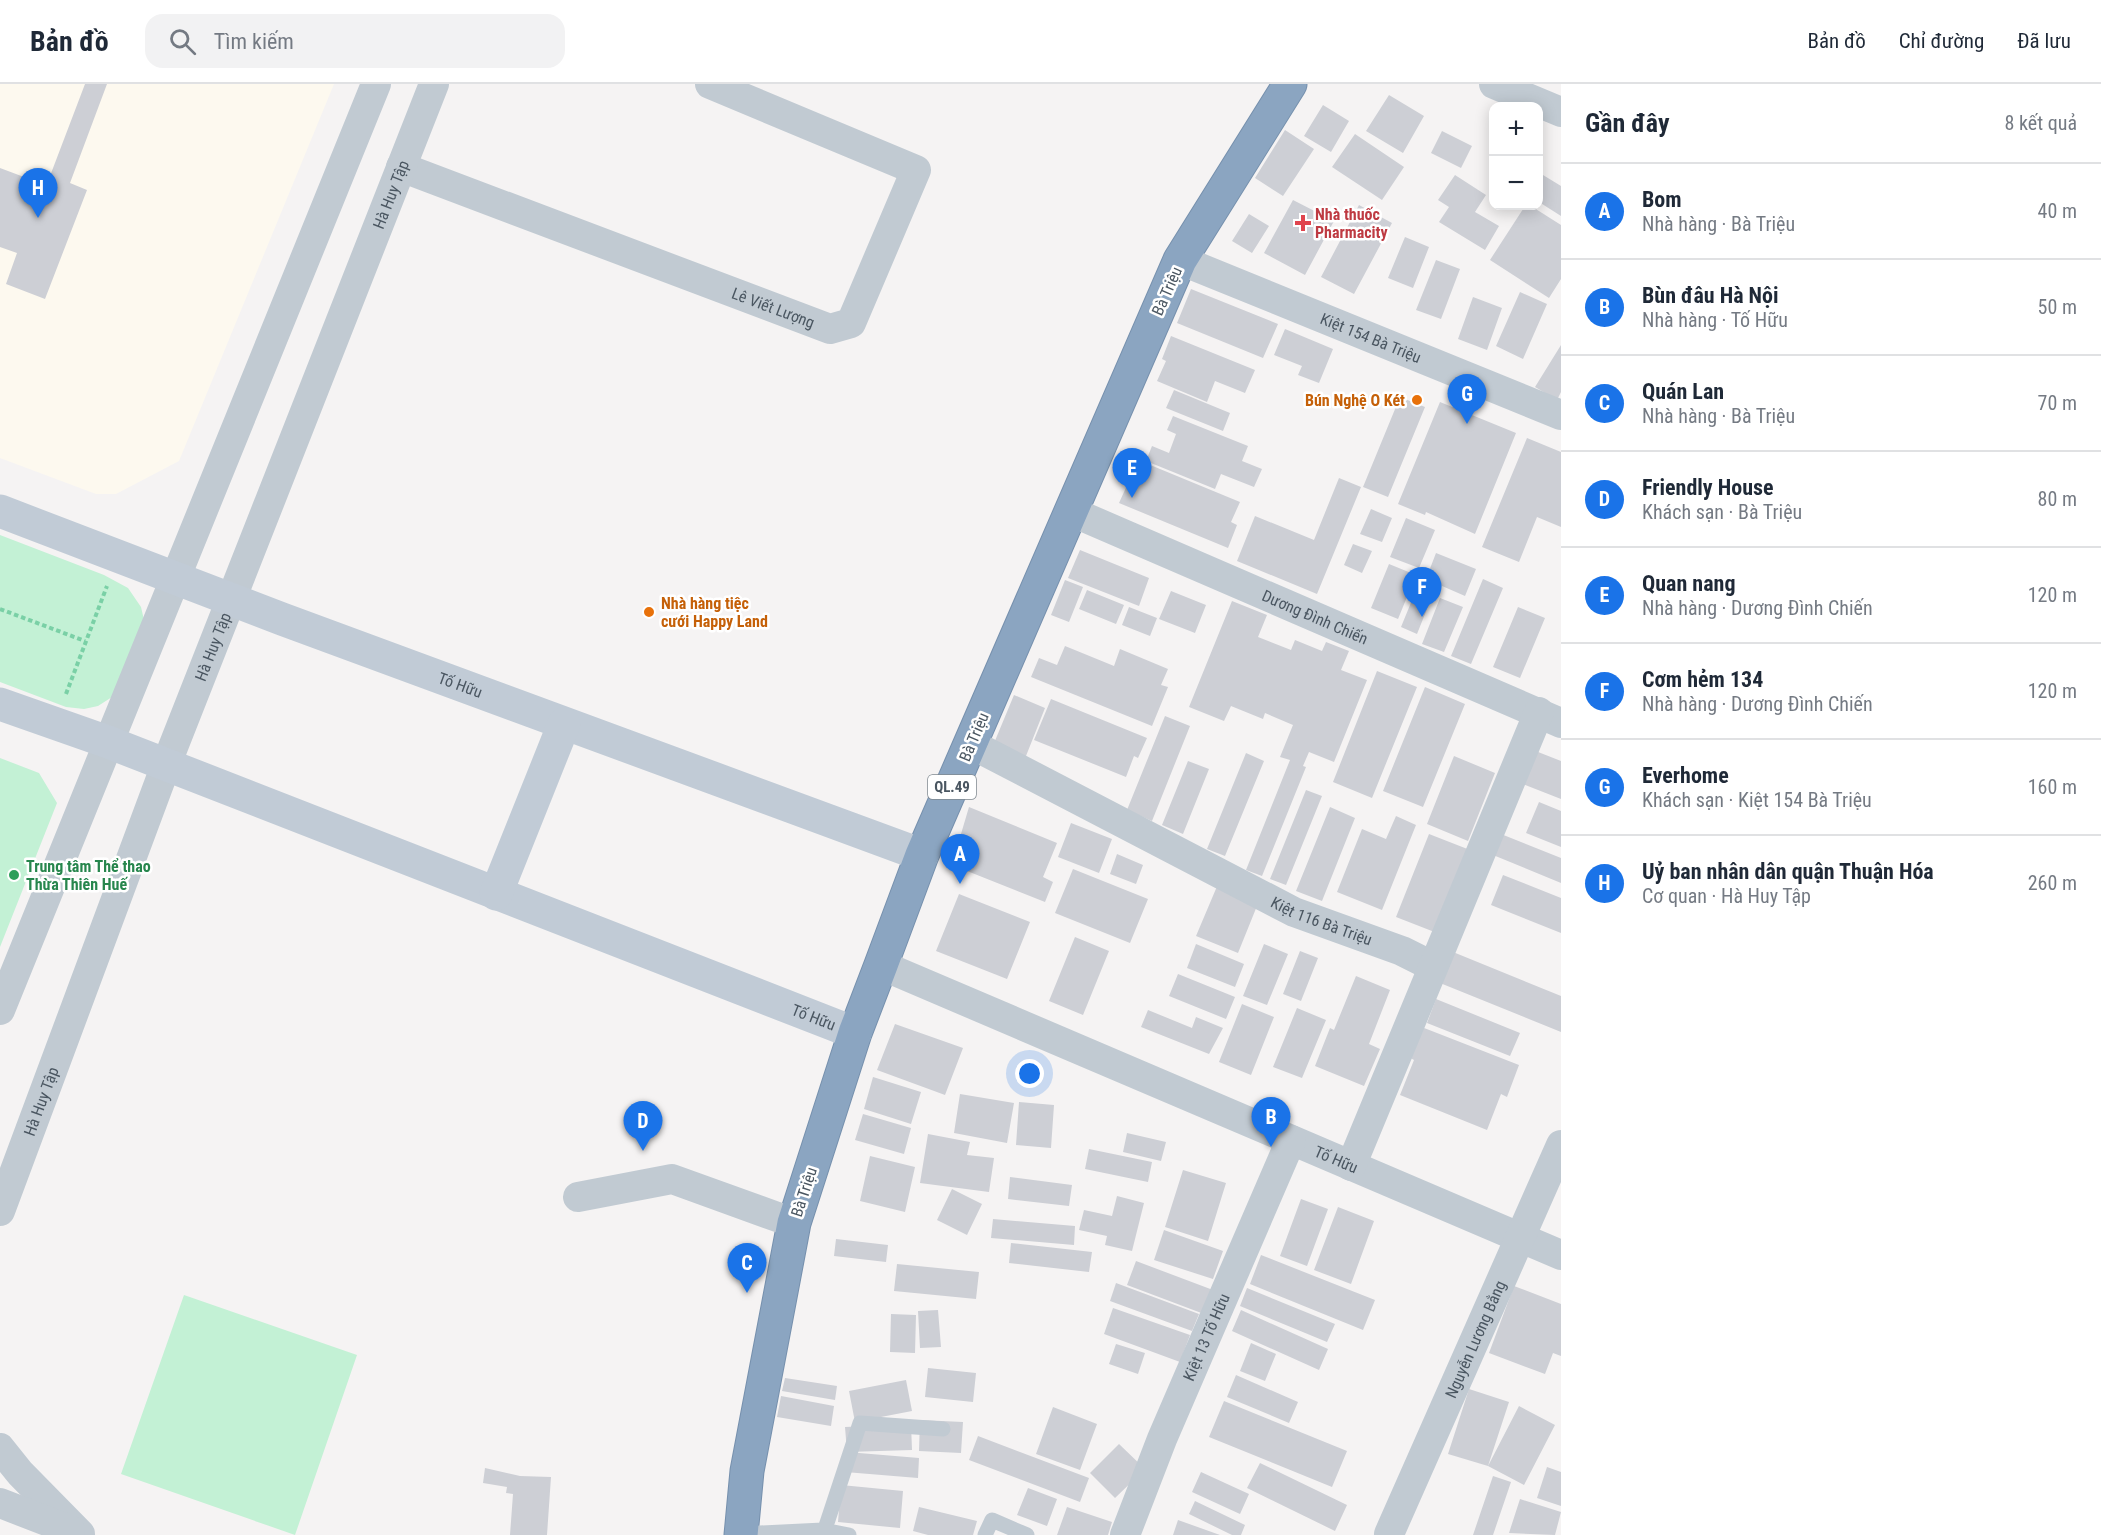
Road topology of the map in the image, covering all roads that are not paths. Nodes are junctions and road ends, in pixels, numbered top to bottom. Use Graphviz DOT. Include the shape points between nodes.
graph roads {
  1 [pos="376,84"];
  2 [pos="434,84"];
  3 [pos="710,84"];
  4 [pos="1290,84"];
  5 [pos="1494,84"];
  6 [pos="1561,112"];
  7 [pos="401,167"];
  8 [pos="1180,260"];
  9 [pos="1561,415"];
  10 [pos="0,511"];
  11 [pos="1070,511"];
  12 [pos="175,578"];
  13 [pos="232,600"];
  14 [pos="0,704"];
  15 [pos="1550,718"];
  16 [pos="564,724"];
  17 [pos="108,742"];
  18 [pos="971,744"];
  19 [pos="166,765"];
  20 [pos="922,855"];
  21 [pos="496,894"];
  22 [pos="880,965"];
  23 [pos="1432,966"];
  24 [pos="0,1010"];
  25 [pos="855,1033"];
  26 [pos="1291,1140"];
  27 [pos="1561,1145"];
  28 [pos="1351,1166"];
  29 [pos="578,1197"];
  30 [pos="0,1211"];
  31 [pos="794,1223"];
  32 [pos="1521,1238"];
  33 [pos="1561,1255"];
  34 [pos="943,1429"];
  35 [pos="0,1449"];
  36 [pos="0,1503"];
  37 [pos="823,1533"];
  38 [pos="82,1534"];
  39 [pos="1389,1534"];
  40 [pos="741,1535"];
  41 [pos="849,1535"];
  42 [pos="985,1535"];
  43 [pos="1027,1535"];
  44 [pos="1125,1535"];
  1 -- 12 [label="street"];
  2 -- 7 [label="street, Hà Huy Tập"];
  3 -- 7 [label="street, Lê Viết Lượng" via="916,170 851,323 830,329"];
  4 -- 8 [label="highway, Bà Triệu / QL.49"];
  5 -- 6 [label="street"];
  7 -- 13 [label="street, Hà Huy Tập"];
  8 -- 9 [label="street, Kiệt 154 Bà Triệu"];
  8 -- 11 [label="highway, Bà Triệu / QL.49"];
  10 -- 12 [label="main road, Tố Hữu"];
  11 -- 15 [label="street, Dương Đình Chiến"];
  11 -- 18 [label="highway, Bà Triệu / QL.49"];
  12 -- 13 [label="main road, Tố Hữu"];
  12 -- 17 [label="street"];
  13 -- 16 [label="main road, Tố Hữu"];
  13 -- 19 [label="street, Hà Huy Tập"];
  14 -- 17 [label="main road, Tố Hữu"];
  15 -- 23 [label="street"];
  16 -- 20 [label="main road, Tố Hữu"];
  16 -- 21 [label="main road"];
  17 -- 19 [label="main road, Tố Hữu"];
  17 -- 24 [label="street"];
  18 -- 20 [label="highway, Bà Triệu / QL.49"];
  18 -- 23 [label="street, Kiệt 116 Bà Triệu" via="1294,912 1402,951"];
  19 -- 21 [label="main road, Tố Hữu"];
  19 -- 30 [label="street, Hà Huy Tập"];
  20 -- 22 [label="highway, Bà Triệu / QL.49"];
  21 -- 25 [label="main road, Tố Hữu"];
  22 -- 25 [label="highway, Bà Triệu / QL.49"];
  22 -- 26 [label="street, Tố Hữu"];
  23 -- 28 [label="street"];
  25 -- 31 [label="highway, Bà Triệu / QL.49"];
  26 -- 28 [label="street, Tố Hữu"];
  26 -- 44 [label="street, Kiệt 13 Tố Hữu" via="1162,1439"];
  27 -- 32 [label="street, Nguyễn Lương Bằng"];
  28 -- 32 [label="street, Tố Hữu"];
  29 -- 31 [label="street" via="672,1179"];
  31 -- 40 [label="highway, Bà Triệu / QL.49" via="747,1471"];
  32 -- 33 [label="street, Tố Hữu"];
  32 -- 39 [label="street, Nguyễn Lương Bằng"];
  34 -- 37 [label="lane" via="861,1424"];
  35 -- 38 [label="street"];
  36 -- 38 [label="street"];
  37 -- 40 [label="lane"];
  37 -- 41 [label="lane"];
  42 -- 43 [label="lane" via="992,1521"];
}
